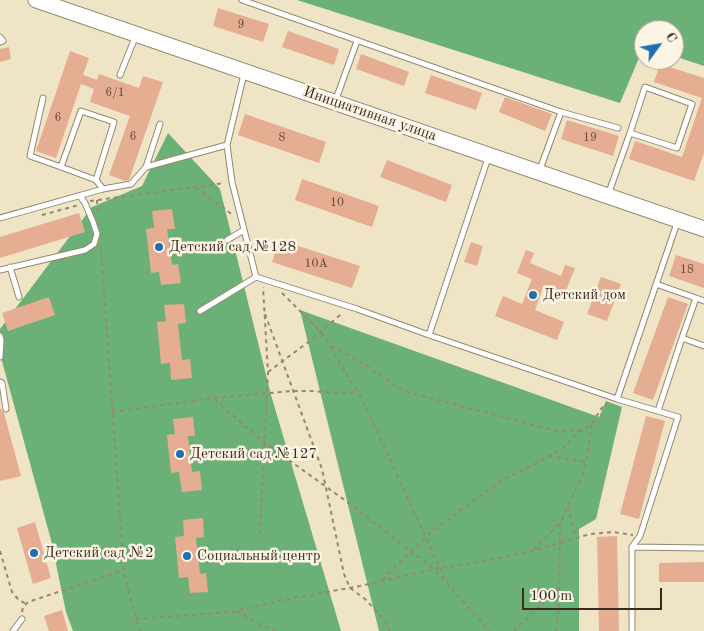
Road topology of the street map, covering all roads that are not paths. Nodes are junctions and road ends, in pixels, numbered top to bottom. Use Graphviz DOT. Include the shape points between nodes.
graph roads {
  1 [pos="36,0"];
  2 [pos="242,0"];
  3 [pos="136,34"];
  4 [pos="0,37"];
  5 [pos="357,41"];
  6 [pos="0,42"];
  7 [pos="244,72"];
  8 [pos="120,75"];
  9 [pos="43,98"];
  10 [pos="335,102"];
  11 [pos="561,112"];
  12 [pos="160,124"];
  13 [pos="618,128"];
  14 [pos="630,133"];
  15 [pos="227,145"];
  16 [pos="489,155"];
  17 [pos="62,167"];
  18 [pos="146,167"];
  19 [pos="539,172"];
  20 [pos="96,180"];
  21 [pos="103,189"];
  22 [pos="80,196"];
  23 [pos="608,196"];
  24 [pos="0,218"];
  25 [pos="678,220"];
  26 [pos="704,229"];
  27 [pos="244,230"];
  28 [pos="227,240"];
  29 [pos="10,267"];
  30 [pos="0,270"];
  31 [pos="256,277"];
  32 [pos="656,284"];
  33 [pos="19,297"];
  34 [pos="696,298"];
  35 [pos="704,301"];
  36 [pos="200,312"];
  37 [pos="429,335"];
  38 [pos="0,336"];
  39 [pos="682,338"];
  40 [pos="704,346"];
  41 [pos="0,357"];
  42 [pos="0,382"];
  43 [pos="615,398"];
  44 [pos="6,409"];
  45 [pos="658,411"];
  46 [pos="632,547"];
  47 [pos="704,548"];
  48 [pos="22,619"];
  49 [pos="13,631"];
  50 [pos="632,631"];
  1 -- 3 [label="main road, Инициативная улица"];
  2 -- 5 [label="lane"];
  3 -- 7 [label="main road, Инициативная улица"];
  3 -- 8 [label="lane"];
  4 -- 6 [label="lane" via="3,41"];
  5 -- 10 [label="lane"];
  5 -- 11 [label="lane"];
  7 -- 10 [label="main road, Инициативная улица"];
  7 -- 15 [label="lane"];
  9 -- 17 [label="lane" via="30,156"];
  10 -- 16 [label="main road, Инициативная улица"];
  11 -- 13 [label="lane"];
  11 -- 19 [label="lane"];
  12 -- 18 [label="lane"];
  14 -- 14 [label="lane" via="677,148 692,104 645,87"];
  14 -- 23 [label="lane"];
  15 -- 18 [label="lane"];
  15 -- 27 [label="lane"];
  16 -- 19 [label="main road, Инициативная улица"];
  16 -- 37 [label="lane"];
  17 -- 20 [label="lane"];
  17 -- 20 [label="lane" via="81,112 114,122"];
  18 -- 21 [label="lane" via="131,184"];
  19 -- 23 [label="main road, Инициативная улица"];
  20 -- 21 [label="lane"];
  21 -- 22 [label="lane"];
  22 -- 24 [label="lane"];
  22 -- 29 [label="lane" via="94,222 97,234 94,244 85,250"];
  23 -- 25 [label="main road, Инициативная улица"];
  25 -- 26 [label="main road, Инициативная улица"];
  25 -- 32 [label="lane"];
  27 -- 28 [label="lane"];
  27 -- 31 [label="lane"];
  29 -- 30 [label="lane"];
  29 -- 33 [label="lane"];
  31 -- 36 [label="lane"];
  31 -- 37 [label="lane"];
  32 -- 34 [label="lane"];
  32 -- 43 [label="lane"];
  34 -- 35 [label="lane"];
  34 -- 39 [label="lane"];
  37 -- 43 [label="lane"];
  38 -- 41 [label="lane"];
  39 -- 40 [label="lane"];
  39 -- 45 [label="lane"];
  42 -- 44 [label="lane"];
  43 -- 45 [label="lane"];
  45 -- 46 [label="lane" via="678,418 640,536"];
  46 -- 47 [label="lane"];
  46 -- 50 [label="lane"];
  48 -- 49 [label="lane"];
}
